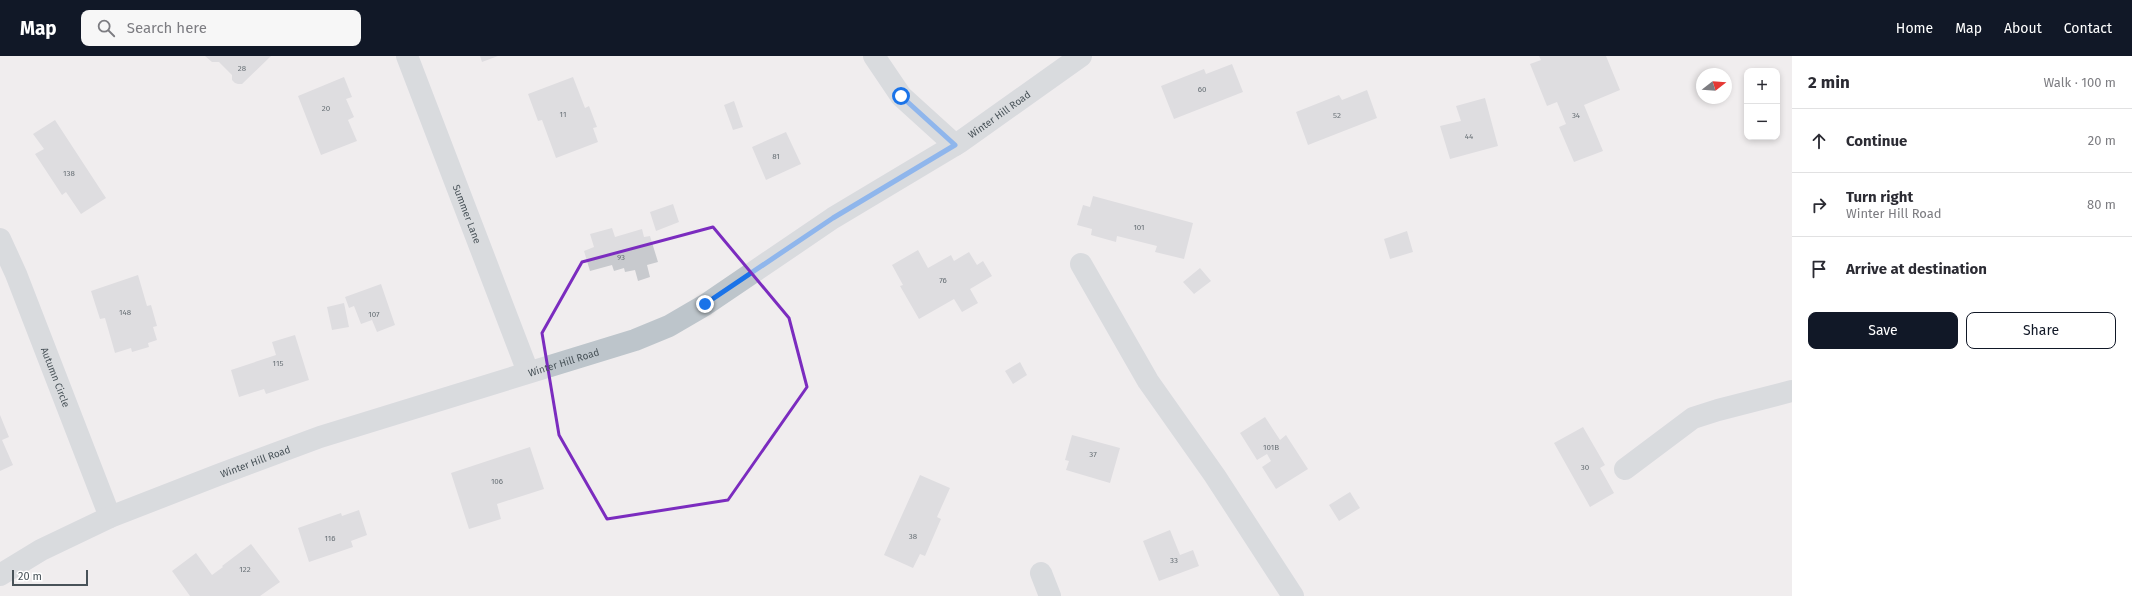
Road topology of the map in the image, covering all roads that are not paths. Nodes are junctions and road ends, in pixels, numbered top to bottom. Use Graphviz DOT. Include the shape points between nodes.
graph roads {
  1 [pos="407,56"];
  2 [pos="874,56"];
  3 [pos="1081,56"];
  4 [pos="955,145"];
  5 [pos="0,239"];
  6 [pos="1081,264"];
  7 [pos="528,372"];
  8 [pos="1792,390"];
  9 [pos="1625,469"];
  10 [pos="110,517"];
  11 [pos="1041,573"];
  12 [pos="0,575"];
  13 [pos="1050,596"];
  14 [pos="1293,596"];
  1 -- 7 [label="street, Summer Lane"];
  2 -- 4 [label="street" via="901,96"];
  3 -- 4 [label="street, Winter Hill Road"];
  4 -- 7 [label="street, Winter Hill Road" via="833,218 669,326 634,340"];
  5 -- 10 [label="street, Autumn Circle" via="19,281"];
  6 -- 14 [label="street" via="1148,381 1215,476"];
  7 -- 10 [label="street, Winter Hill Road" via="320,437"];
  8 -- 9 [label="street" via="1693,418"];
  10 -- 12 [label="street, Winter Hill Road" via="41,550"];
  11 -- 13 [label="street"];
}
